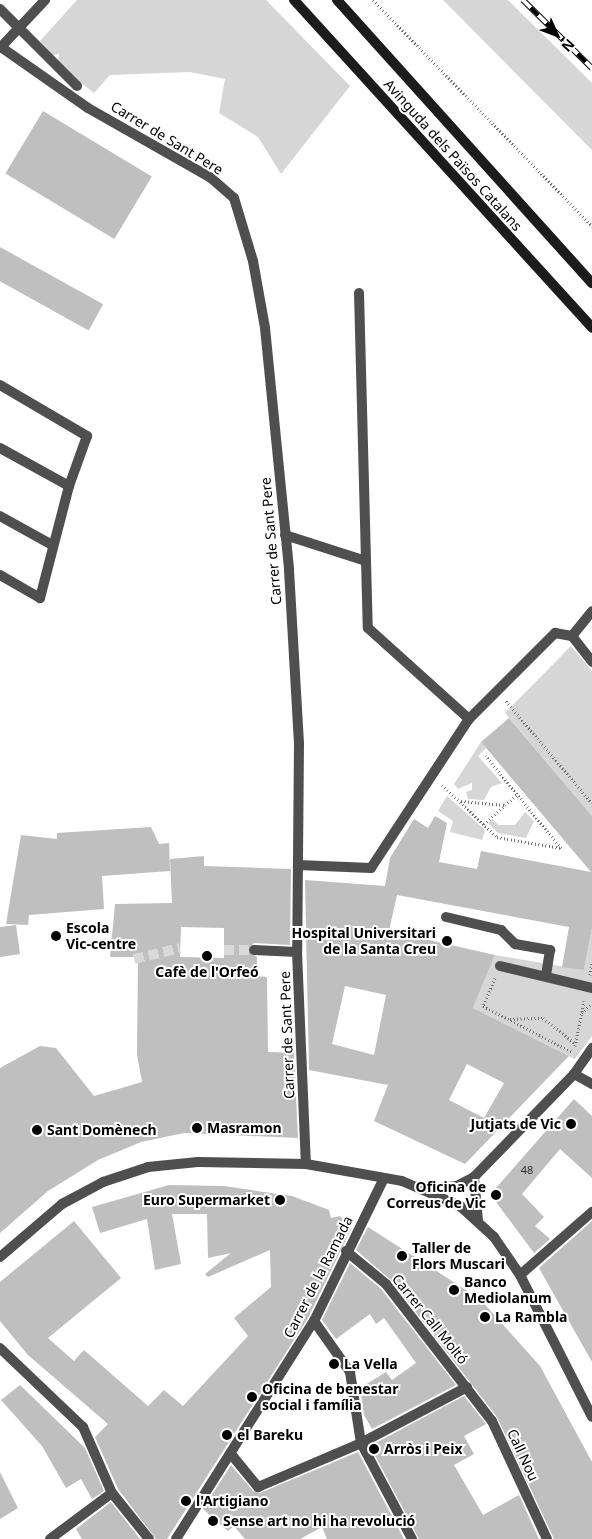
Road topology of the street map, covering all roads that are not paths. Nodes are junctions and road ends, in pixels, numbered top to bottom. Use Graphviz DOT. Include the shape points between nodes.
graph roads {
  1 [pos="45,0"];
  2 [pos="294,0"];
  3 [pos="336,0"];
  4 [pos="0,9"];
  5 [pos="0,48"];
  6 [pos="76,86"];
  7 [pos="592,283"];
  8 [pos="359,293"];
  9 [pos="592,328"];
  10 [pos="0,385"];
  11 [pos="0,448"];
  12 [pos="69,486"];
  13 [pos="0,516"];
  14 [pos="286,535"];
  15 [pos="52,545"];
  16 [pos="366,561"];
  17 [pos="0,575"];
  18 [pos="592,611"];
  19 [pos="572,636"];
  20 [pos="592,662"];
  21 [pos="469,719"];
  22 [pos="298,865"];
  23 [pos="446,917"];
  24 [pos="254,950"];
  25 [pos="298,952"];
  26 [pos="500,966"];
  27 [pos="546,975"];
  28 [pos="590,986"];
  29 [pos="592,1048"];
  30 [pos="574,1074"];
  31 [pos="592,1084"];
  32 [pos="306,1164"];
  33 [pos="474,1177"];
  34 [pos="384,1178"];
  35 [pos="428,1189"];
  36 [pos="592,1212"];
  37 [pos="478,1221"];
  38 [pos="346,1251"];
  39 [pos="0,1257"];
  40 [pos="520,1275"];
  41 [pos="314,1321"];
  42 [pos="0,1348"];
  43 [pos="467,1387"];
  44 [pos="592,1417"];
  45 [pos="360,1443"];
  46 [pos="231,1454"];
  47 [pos="112,1493"];
  48 [pos="50,1539"];
  49 [pos="149,1539"];
  50 [pos="176,1539"];
  51 [pos="412,1539"];
  52 [pos="547,1539"];
  1 -- 5 [label="street"];
  2 -- 9 [label="street, Avinguda dels Països Catalans"];
  3 -- 7 [label="street, Avinguda dels Països Catalans"];
  4 -- 6 [label="street, bridge"];
  5 -- 14 [label="street, Carrer de Sant Pere" via="88,108 211,178 234,198 253,261 265,328"];
  8 -- 16 [label="street"];
  10 -- 12 [label="street" via="87,436"];
  11 -- 12 [label="street"];
  12 -- 15 [label="street"];
  13 -- 15 [label="street"];
  14 -- 16 [label="street"];
  14 -- 22 [label="street, Carrer de Sant Pere" via="299,743"];
  15 -- 17 [label="street" via="40,598"];
  16 -- 21 [label="street" via="368,628"];
  18 -- 19 [label="street"];
  19 -- 20 [label="street"];
  19 -- 21 [label="street" via="555,633"];
  21 -- 22 [label="street" via="371,868"];
  22 -- 25 [label="street, Carrer de Sant Pere"];
  23 -- 27 [label="street" via="501,930 515,944 550,950"];
  24 -- 25 [label="street"];
  25 -- 32 [label="street, Carrer de Sant Pere"];
  26 -- 27 [label="street"];
  27 -- 28 [label="street"];
  29 -- 30 [label="street"];
  30 -- 31 [label="street"];
  30 -- 33 [label="street"];
  32 -- 34 [label="street"];
  32 -- 39 [label="street" via="198,1162 148,1168 103,1182 62,1204"];
  33 -- 35 [label="street" via="456,1186"];
  33 -- 37 [label="street"];
  34 -- 35 [label="street"];
  34 -- 38 [label="street, Carrer de la Ramada"];
  35 -- 37 [label="street"];
  36 -- 40 [label="street"];
  37 -- 40 [label="street"];
  38 -- 41 [label="street, Carrer de la Ramada"];
  38 -- 43 [label="street, Carrer Call Moltó" via="386,1284"];
  40 -- 44 [label="street"];
  41 -- 45 [label="street" via="350,1372"];
  41 -- 46 [label="street, Carrer de la Ramada"];
  42 -- 47 [label="street" via="83,1427"];
  43 -- 45 [label="street"];
  43 -- 52 [label="street, Call Nou" via="492,1421"];
  45 -- 46 [label="street" via="258,1487"];
  45 -- 51 [label="street"];
  46 -- 50 [label="street, Carrer de la Ramada"];
  47 -- 48 [label="street"];
  47 -- 49 [label="street"];
}
